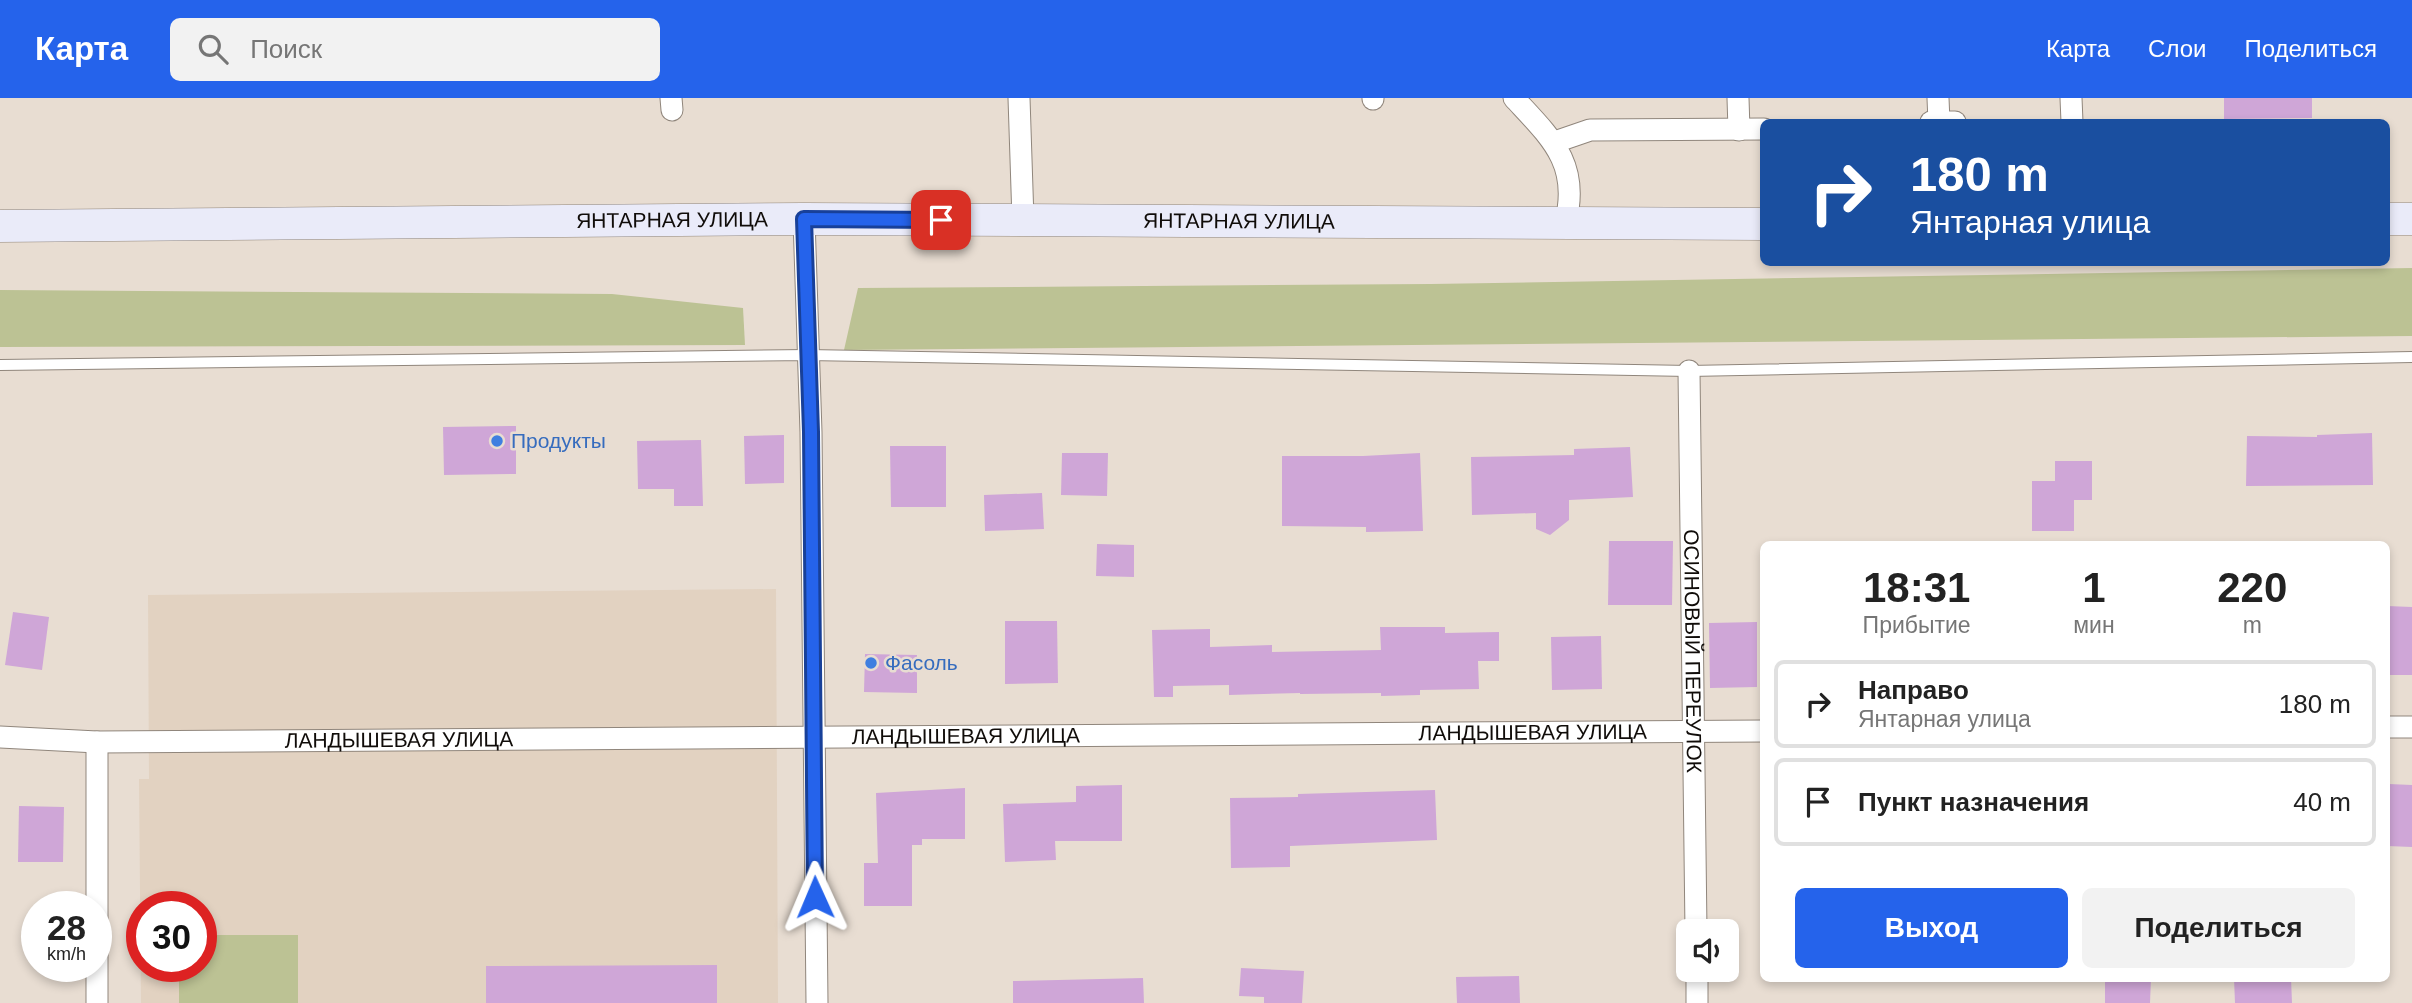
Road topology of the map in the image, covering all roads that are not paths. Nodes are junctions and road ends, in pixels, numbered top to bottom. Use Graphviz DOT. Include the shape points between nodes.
graph roads {
  1 [pos="1019,98"];
  2 [pos="1514,98"];
  3 [pos="1738,98"];
  4 [pos="1938,98"];
  5 [pos="2071,98"];
  6 [pos="1939,119"];
  7 [pos="2072,119"];
  8 [pos="1760,129"];
  9 [pos="1740,130"];
  10 [pos="1555,142"];
  11 [pos="804,219"];
  12 [pos="2390,219"];
  13 [pos="2412,219"];
  14 [pos="1023,220"];
  15 [pos="1565,223"];
  16 [pos="1760,223"];
  17 [pos="0,226"];
  18 [pos="808,355"];
  19 [pos="2412,357"];
  20 [pos="0,365"];
  21 [pos="1689,371"];
  22 [pos="2390,727"];
  23 [pos="2412,727"];
  24 [pos="1693,731"];
  25 [pos="1760,731"];
  26 [pos="0,737"];
  27 [pos="813,737"];
  28 [pos="97,741"];
  29 [pos="1696,919"];
  30 [pos="1697,982"];
  31 [pos="97,1003"];
  32 [pos="817,1003"];
  33 [pos="1697,1003"];
  1 -- 14 [label="street"];
  2 -- 10 [label="street"];
  3 -- 9 [label="street"];
  4 -- 6 [label="street"];
  5 -- 7 [label="street"];
  8 -- 9 [label="street"];
  9 -- 10 [label="street" via="1590,130"];
  10 -- 15 [label="street" via="1571,183"];
  11 -- 14 [label="street, ЯНТАРНАЯ УЛИЦА"];
  11 -- 17 [label="street, ЯНТАРНАЯ УЛИЦА"];
  11 -- 18 [label="street"];
  12 -- 13 [label="street"];
  14 -- 15 [label="street, ЯНТАРНАЯ УЛИЦА"];
  15 -- 16 [label="street, ЯНТАРНАЯ УЛИЦА"];
  18 -- 20 [label="lane"];
  18 -- 21 [label="lane"];
  18 -- 27 [label="street"];
  19 -- 21 [label="lane"];
  21 -- 24 [label="street, ОСИНОВЫЙ ПЕРЕУЛОК"];
  22 -- 23 [label="street"];
  24 -- 25 [label="street, ЛАНДЫШЕВАЯ УЛИЦА"];
  24 -- 27 [label="street, ЛАНДЫШЕВАЯ УЛИЦА"];
  24 -- 29 [label="street, ОСИНОВЫЙ ПЕРЕУЛОК"];
  26 -- 28 [label="street, ЛАНДЫШЕВАЯ УЛИЦА"];
  27 -- 28 [label="street, ЛАНДЫШЕВАЯ УЛИЦА"];
  27 -- 32 [label="street"];
  28 -- 31 [label="street"];
  30 -- 33 [label="street"];
}
